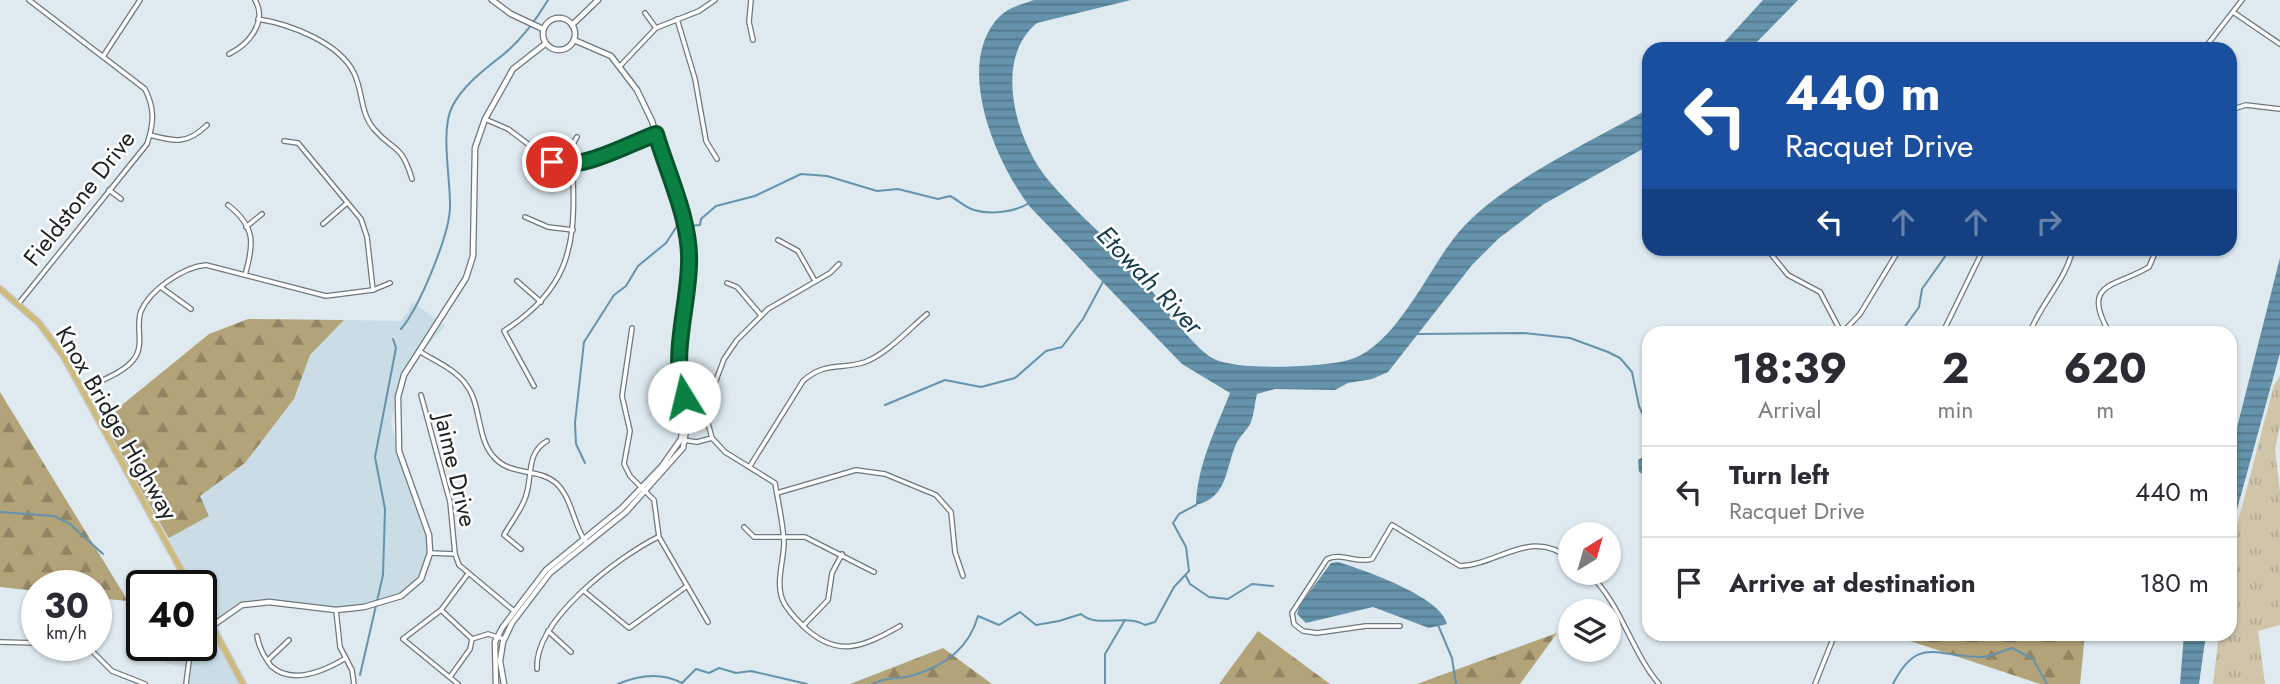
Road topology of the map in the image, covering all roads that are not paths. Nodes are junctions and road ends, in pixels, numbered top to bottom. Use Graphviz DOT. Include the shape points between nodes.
graph roads {
  1 [pos="29,0"];
  2 [pos="139,0"];
  3 [pos="255,0"];
  4 [pos="492,0"];
  5 [pos="598,0"];
  6 [pos="715,0"];
  7 [pos="751,0"];
  8 [pos="2242,0"];
  9 [pos="2233,12"];
  10 [pos="645,13"];
  11 [pos="258,19"];
  12 [pos="677,19"];
  13 [pos="572,25"];
  14 [pos="656,28"];
  15 [pos="543,29"];
  16 [pos="574,40"];
  17 [pos="753,40"];
  18 [pos="2209,42"];
  19 [pos="545,44"];
  20 [pos="2280,44"];
  21 [pos="229,54"];
  22 [pos="104,55"];
  23 [pos="621,65"];
  24 [pos="2237,108"];
  25 [pos="2280,109"];
  26 [pos="485,119"];
  27 [pos="207,125"];
  28 [pos="656,134"];
  29 [pos="150,135"];
  30 [pos="577,136"];
  31 [pos="284,141"];
  32 [pos="717,159"];
  33 [pos="572,166"];
  34 [pos="412,179"];
  35 [pos="109,190"];
  36 [pos="121,199"];
  37 [pos="347,203"];
  38 [pos="228,205"];
  39 [pos="262,214"];
  40 [pos="525,217"];
  41 [pos="323,224"];
  42 [pos="246,227"];
  43 [pos="573,230"];
  44 [pos="778,240"];
  45 [pos="1773,256"];
  46 [pos="1895,256"];
  47 [pos="1980,256"];
  48 [pos="2071,256"];
  49 [pos="2154,256"];
  50 [pos="839,264"];
  51 [pos="245,275"];
  52 [pos="517,281"];
  53 [pos="815,281"];
  54 [pos="390,283"];
  55 [pos="727,283"];
  56 [pos="162,288"];
  57 [pos="0,289"];
  58 [pos="373,290"];
  59 [pos="541,302"];
  60 [pos="19,303"];
  61 [pos="191,309"];
  62 [pos="927,314"];
  63 [pos="760,315"];
  64 [pos="1839,326"];
  65 [pos="1848,326"];
  66 [pos="1946,326"];
  67 [pos="2033,326"];
  68 [pos="2106,326"];
  69 [pos="632,328"];
  70 [pos="419,351"];
  71 [pos="534,386"];
  72 [pos="82,390"];
  73 [pos="421,395"];
  74 [pos="712,438"];
  75 [pos="683,440"];
  76 [pos="547,441"];
  77 [pos="750,466"];
  78 [pos="530,474"];
  79 [pos="643,490"];
  80 [pos="777,493"];
  81 [pos="744,527"];
  82 [pos="659,537"];
  83 [pos="783,538"];
  84 [pos="585,541"];
  85 [pos="521,549"];
  86 [pos="430,553"];
  87 [pos="455,554"];
  88 [pos="842,554"];
  89 [pos="1558,554"];
  90 [pos="181,570"];
  91 [pos="874,572"];
  92 [pos="467,574"];
  93 [pos="963,576"];
  94 [pos="1598,585"];
  95 [pos="687,586"];
  96 [pos="584,591"];
  97 [pos="337,610"];
  98 [pos="441,610"];
  99 [pos="514,611"];
  100 [pos="217,622"];
  101 [pos="708,622"];
  102 [pos="803,626"];
  103 [pos="900,626"];
  104 [pos="1401,626"];
  105 [pos="548,631"];
  106 [pos="217,635"];
  107 [pos="257,636"];
  108 [pos="498,636"];
  109 [pos="472,639"];
  110 [pos="505,639"];
  111 [pos="289,640"];
  112 [pos="1832,641"];
  113 [pos="0,642"];
  114 [pos="21,643"];
  115 [pos="571,652"];
  116 [pos="346,659"];
  117 [pos="267,660"];
  118 [pos="102,661"];
  119 [pos="189,661"];
  120 [pos="537,669"];
  121 [pos="450,677"];
  122 [pos="284,681"];
  123 [pos="304,683"];
  124 [pos="145,684"];
  125 [pos="186,684"];
  126 [pos="243,684"];
  127 [pos="354,684"];
  128 [pos="458,684"];
  129 [pos="496,684"];
  130 [pos="503,684"];
  131 [pos="1659,684"];
  132 [pos="1815,684"];
  1 -- 22 [label="street, Fieldstone Drive"];
  2 -- 22 [label="street"];
  3 -- 11 [label="street"];
  4 -- 15 [label="street" via="511,15"];
  5 -- 13 [label="street"];
  6 -- 12 [label="street"];
  7 -- 17 [label="street"];
  8 -- 9 [label="street"];
  9 -- 18 [label="street"];
  9 -- 20 [label="street"];
  10 -- 14 [label="street"];
  11 -- 21 [label="street" via="248,43"];
  11 -- 34 [label="street" via="287,23 338,55 354,71 365,115 375,130 397,146"];
  12 -- 14 [label="street"];
  12 -- 32 [label="street" via="695,79 706,141"];
  13 -- 15 [label="street" via="559,18"];
  13 -- 16 [label="street"];
  14 -- 23 [label="street"];
  15 -- 19 [label="street"];
  16 -- 19 [label="street" via="564,50"];
  16 -- 23 [label="street" via="603,51"];
  19 -- 26 [label="street" via="513,69"];
  22 -- 29 [label="street, Fieldstone Drive" via="145,89 153,106"];
  23 -- 28 [label="street"];
  24 -- 25 [label="street"];
  26 -- 33 [label="street" via="552,162"];
  26 -- 70 [label="street" via="475,148 473,256 466,278"];
  27 -- 29 [label="street" via="184,142"];
  28 -- 33 [label="street"];
  28 -- 75 [label="street" via="690,261 677,374 688,419"];
  29 -- 35 [label="street, Fieldstone Drive" via="147,145"];
  30 -- 33 [label="street"];
  31 -- 37 [label="street" via="298,144"];
  33 -- 43 [label="street"];
  35 -- 36 [label="street"];
  35 -- 60 [label="street, Fieldstone Drive"];
  37 -- 41 [label="street"];
  37 -- 58 [label="street" via="361,219 367,237"];
  38 -- 42 [label="street"];
  39 -- 42 [label="street"];
  40 -- 43 [label="street" via="548,227"];
  42 -- 51 [label="street" via="254,246"];
  43 -- 59 [label="street" via="565,267"];
  44 -- 53 [label="street" via="798,251"];
  45 -- 64 [label="street" via="1788,275 1820,292"];
  46 -- 65 [label="street"];
  47 -- 66 [label="street"];
  48 -- 67 [label="street"];
  49 -- 68 [label="street" via="2149,267 2107,285 2100,293 2099,309"];
  50 -- 53 [label="street"];
  51 -- 56 [label="street" via="194,266 175,274"];
  51 -- 58 [label="street" via="326,296"];
  52 -- 59 [label="street"];
  53 -- 63 [label="street"];
  54 -- 58 [label="street"];
  55 -- 63 [label="street" via="737,287"];
  56 -- 61 [label="street"];
  56 -- 72 [label="street" via="141,311 139,352 132,362"];
  57 -- 60 [label="main road, Knox Bridge Highway"];
  59 -- 71 [label="street" via="504,331"];
  60 -- 72 [label="main road, Knox Bridge Highway" via="64,357"];
  62 -- 77 [label="street" via="878,355 813,372"];
  63 -- 74 [label="street" via="724,359 706,416"];
  69 -- 79 [label="street" via="622,396 630,430 624,464"];
  70 -- 78 [label="street" via="470,388 489,453 510,471"];
  70 -- 86 [label="street" via="404,375 397,426 399,451 429,535"];
  72 -- 90 [label="main road, Knox Bridge Highway"];
  73 -- 87 [label="street, Jaime Drive" via="450,502"];
  74 -- 75 [label="street"];
  74 -- 77 [label="street" via="725,452"];
  75 -- 79 [label="street" via="675,460"];
  76 -- 78 [label="street" via="533,455"];
  77 -- 80 [label="street" via="775,483"];
  78 -- 84 [label="street" via="554,482 565,495"];
  78 -- 85 [label="street" via="525,499 503,535"];
  79 -- 82 [label="street" via="654,500"];
  79 -- 84 [label="street"];
  80 -- 83 [label="street"];
  80 -- 93 [label="street" via="856,470 885,474 936,495 951,512"];
  81 -- 83 [label="street" via="754,537"];
  82 -- 95 [label="street"];
  82 -- 96 [label="street"];
  83 -- 88 [label="street" via="806,537"];
  83 -- 102 [label="street" via="779,579 783,600"];
  84 -- 99 [label="street" via="546,570"];
  84 -- 110 [label="street" via="550,573"];
  86 -- 87 [label="street, Jaime Drive"];
  86 -- 97 [label="street" via="421,579 401,596"];
  87 -- 92 [label="street, Jaime Drive"];
  88 -- 91 [label="street"];
  88 -- 102 [label="street" via="832,573 828,600"];
  89 -- 104 [label="street" via="1521,546 1460,566 1392,525 1372,559 1327,559 1295,606 1292,618 1298,628 1310,632"];
  92 -- 98 [label="street"];
  92 -- 99 [label="street, Jaime Drive"];
  94 -- 131 [label="street"];
  95 -- 96 [label="street" via="629,628"];
  95 -- 101 [label="street"];
  96 -- 105 [label="street"];
  97 -- 100 [label="street" via="242,605"];
  97 -- 116 [label="street" via="338,638"];
  98 -- 109 [label="street"];
  98 -- 121 [label="street" via="403,639"];
  99 -- 108 [label="street"];
  102 -- 103 [label="street" via="834,646 851,647 874,641"];
  105 -- 115 [label="street"];
  105 -- 120 [label="street" via="536,654"];
  106 -- 126 [label="main road"];
  107 -- 117 [label="street"];
  108 -- 109 [label="street"];
  108 -- 110 [label="street"];
  108 -- 129 [label="street"];
  109 -- 121 [label="street"];
  110 -- 130 [label="street" via="500,662"];
  111 -- 117 [label="street"];
  112 -- 132 [label="street"];
  113 -- 114 [label="street"];
  116 -- 123 [label="street"];
  116 -- 127 [label="street"];
  117 -- 122 [label="street"];
  118 -- 124 [label="street" via="112,671"];
  119 -- 125 [label="street"];
  121 -- 128 [label="street"];
}
